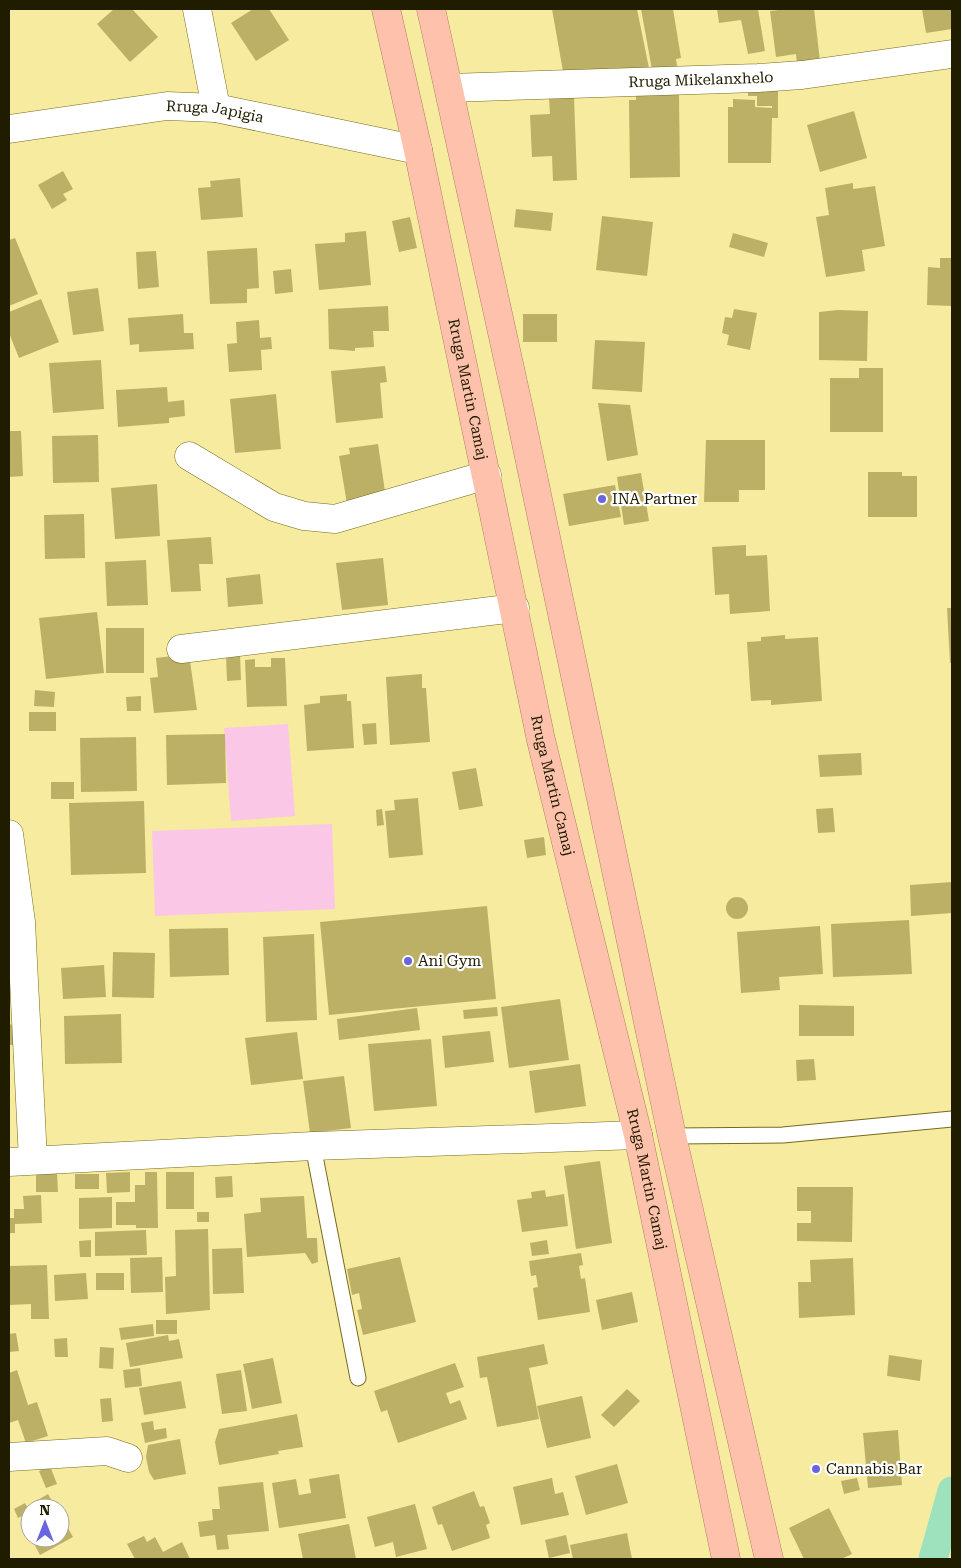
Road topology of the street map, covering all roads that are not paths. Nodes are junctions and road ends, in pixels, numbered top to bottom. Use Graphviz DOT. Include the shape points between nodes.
graph roads {
  1 [pos="196,9"];
  2 [pos="386,9"];
  3 [pos="431,9"];
  4 [pos="952,54"];
  5 [pos="448,88"];
  6 [pos="216,108"];
  7 [pos="9,129"];
  8 [pos="418,150"];
  9 [pos="190,456"];
  10 [pos="487,475"];
  11 [pos="515,608"];
  12 [pos="181,648"];
  13 [pos="9,834"];
  14 [pos="952,1119"];
  15 [pos="638,1135"];
  16 [pos="672,1136"];
  17 [pos="313,1146"];
  18 [pos="21,1161"];
  19 [pos="358,1378"];
  20 [pos="9,1458"];
  21 [pos="128,1458"];
  22 [pos="726,1559"];
  23 [pos="769,1559"];
  1 -- 6 [label="street"];
  2 -- 8 [label="highway, Rruga Martin Camaj"];
  3 -- 5 [label="highway"];
  4 -- 5 [label="street, Rruga Mikelanxhelo" via="758,78"];
  5 -- 16 [label="highway"];
  6 -- 7 [label="street, Rruga Japigia" via="167,106"];
  6 -- 8 [label="street, Rruga Japigia"];
  8 -- 10 [label="highway, Rruga Martin Camaj"];
  9 -- 10 [label="street" via="274,507 304,516 335,519"];
  10 -- 11 [label="highway, Rruga Martin Camaj"];
  11 -- 12 [label="street"];
  11 -- 15 [label="highway, Rruga Martin Camaj" via="541,740"];
  13 -- 18 [label="street" via="21,922"];
  14 -- 16 [label="lane" via="783,1135"];
  15 -- 17 [label="street"];
  15 -- 22 [label="highway, Rruga Martin Camaj"];
  16 -- 23 [label="highway"];
  17 -- 18 [label="street"];
  17 -- 19 [label="lane"];
  20 -- 21 [label="street" via="107,1451"];
}
